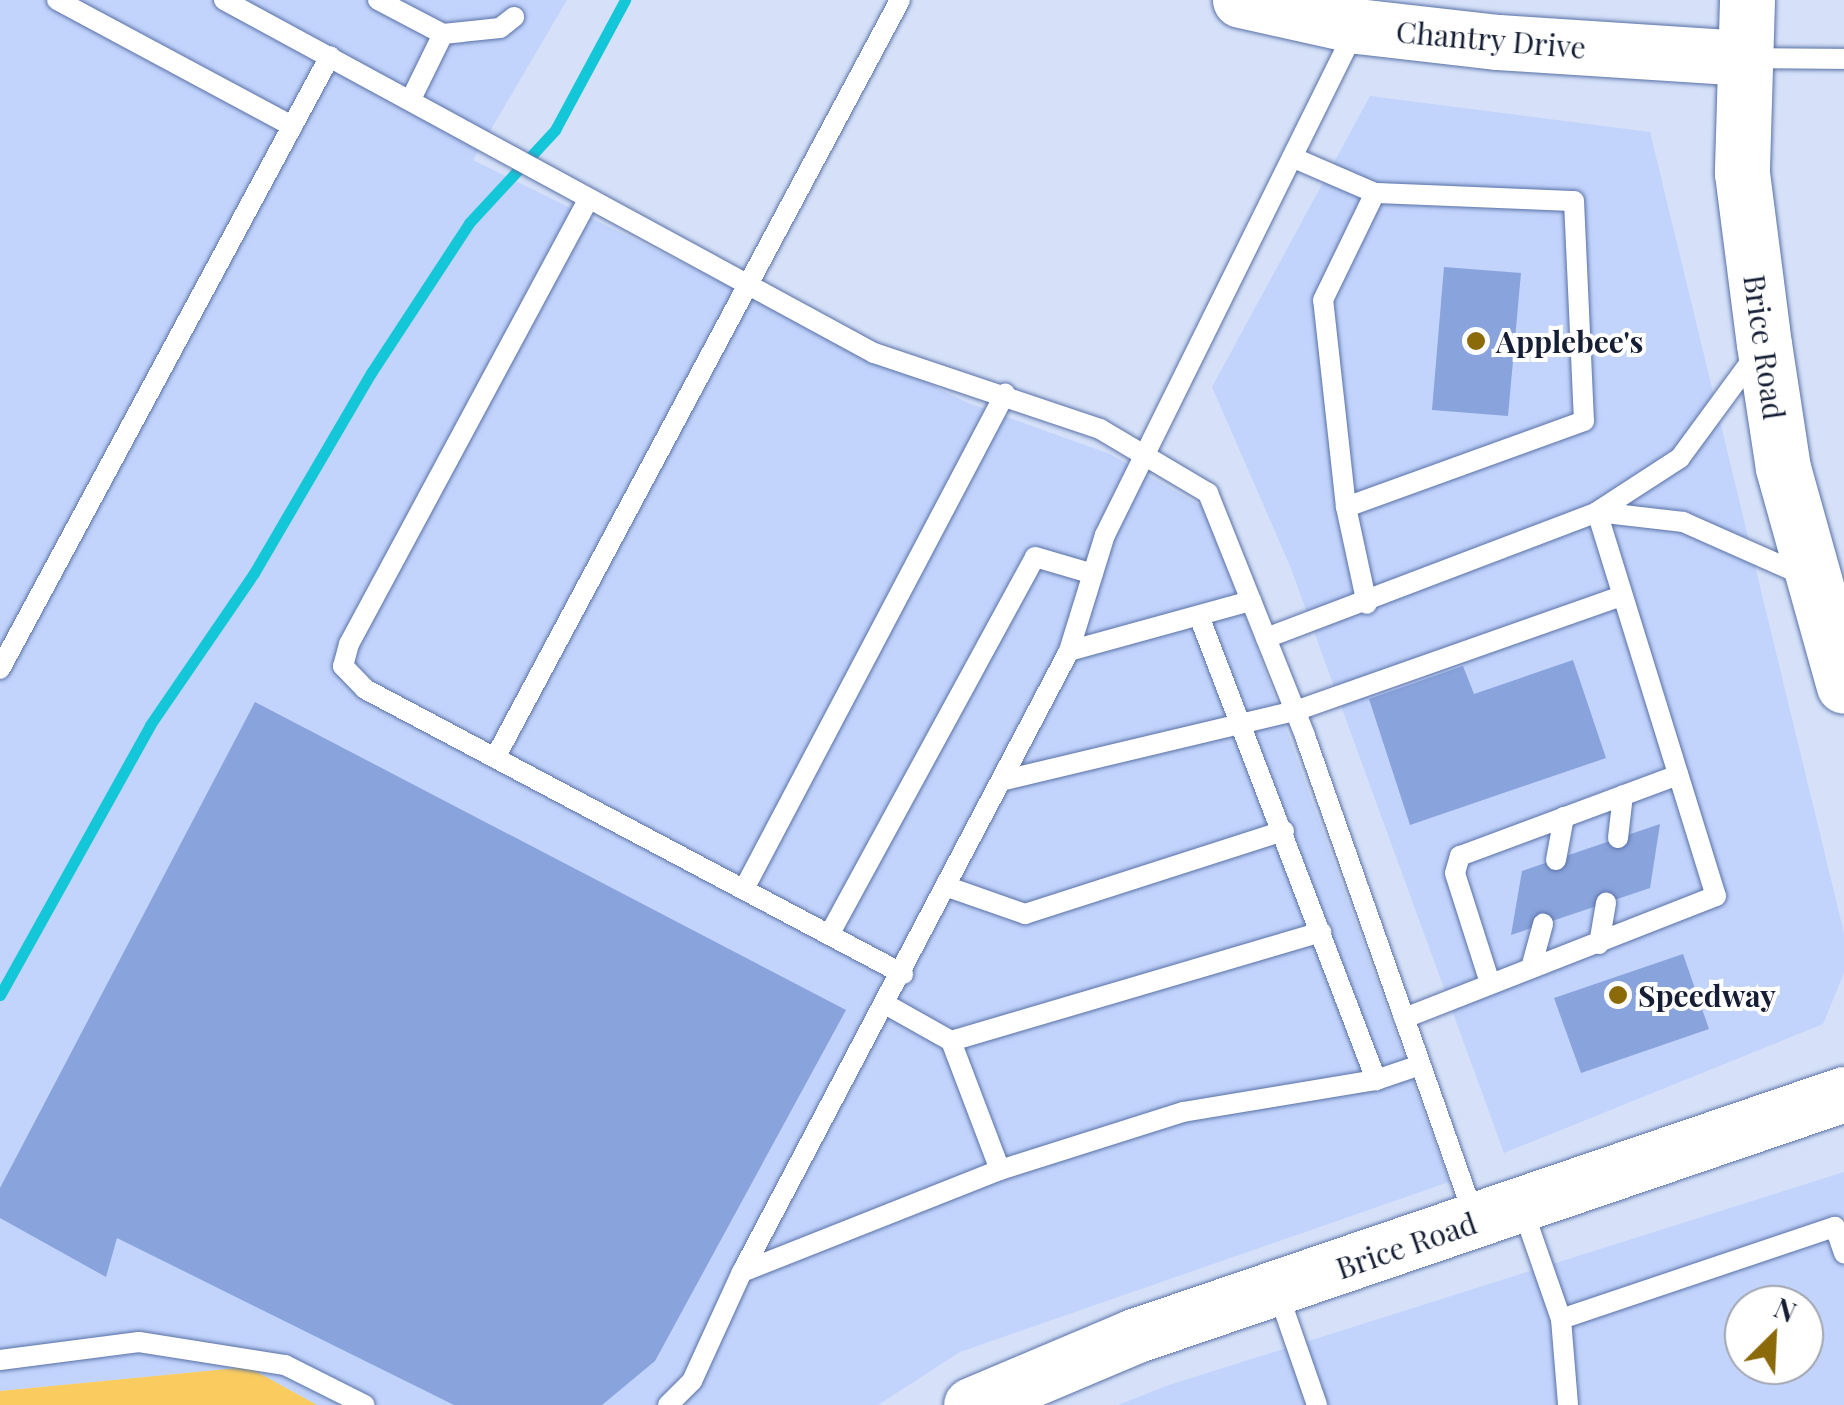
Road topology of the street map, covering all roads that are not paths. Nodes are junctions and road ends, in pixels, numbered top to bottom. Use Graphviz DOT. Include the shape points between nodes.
graph roads {
  1 [pos="58,0"];
  2 [pos="224,0"];
  3 [pos="378,0"];
  4 [pos="900,0"];
  5 [pos="1240,0"];
  6 [pos="1747,0"];
  7 [pos="514,17"];
  8 [pos="1357,26"];
  9 [pos="443,34"];
  10 [pos="330,56"];
  11 [pos="1746,58"];
  12 [pos="1844,59"];
  13 [pos="412,97"];
  14 [pos="292,126"];
  15 [pos="1294,158"];
  16 [pos="1374,193"];
  17 [pos="588,200"];
  18 [pos="746,286"];
  19 [pos="1764,344"];
  20 [pos="1005,394"];
  21 [pos="1146,452"];
  22 [pos="1346,508"];
  23 [pos="1597,512"];
  24 [pos="1093,574"];
  25 [pos="1813,580"];
  26 [pos="1622,596"];
  27 [pos="1252,602"];
  28 [pos="1367,604"];
  29 [pos="1199,616"];
  30 [pos="1266,638"];
  31 [pos="1069,651"];
  32 [pos="0,669"];
  33 [pos="1844,686"];
  34 [pos="1295,711"];
  35 [pos="1244,723"];
  36 [pos="495,758"];
  37 [pos="1678,774"];
  38 [pos="1005,780"];
  39 [pos="1623,795"];
  40 [pos="1564,817"];
  41 [pos="1284,831"];
  42 [pos="1618,838"];
  43 [pos="1556,860"];
  44 [pos="948,887"];
  45 [pos="744,890"];
  46 [pos="1606,902"];
  47 [pos="1543,924"];
  48 [pos="1321,932"];
  49 [pos="829,934"];
  50 [pos="1598,944"];
  51 [pos="1531,968"];
  52 [pos="903,974"];
  53 [pos="1490,983"];
  54 [pos="887,1005"];
  55 [pos="1404,1018"];
  56 [pos="951,1041"];
  57 [pos="1420,1065"];
  58 [pos="1376,1080"];
  59 [pos="1844,1094"];
  60 [pos="1000,1170"];
  61 [pos="1498,1213"];
  62 [pos="1844,1253"];
  63 [pos="742,1272"];
  64 [pos="1277,1290"];
  65 [pos="1560,1320"];
  66 [pos="0,1360"];
  67 [pos="365,1405"];
  68 [pos="668,1405"];
  69 [pos="971,1405"];
  70 [pos="1317,1405"];
  71 [pos="1568,1405"];
  1 -- 14 [label="lane"];
  2 -- 10 [label="lane"];
  3 -- 9 [label="lane"];
  4 -- 18 [label="lane"];
  5 -- 8 [label="main road, Chantry Drive"];
  6 -- 11 [label="main road, Brice Road"];
  7 -- 9 [label="lane" via="500,28"];
  8 -- 11 [label="main road, Chantry Drive"];
  8 -- 15 [label="lane"];
  9 -- 13 [label="lane"];
  10 -- 13 [label="lane"];
  10 -- 14 [label="lane"];
  11 -- 12 [label="lane"];
  11 -- 19 [label="main road, Brice Road" via="1742,172"];
  13 -- 17 [label="lane"];
  14 -- 32 [label="lane"];
  15 -- 16 [label="lane"];
  15 -- 21 [label="lane"];
  16 -- 22 [label="lane" via="1322,300"];
  16 -- 22 [label="lane" via="1574,201 1584,420"];
  17 -- 18 [label="lane"];
  17 -- 36 [label="lane" via="348,644 343,666 366,689"];
  18 -- 20 [label="lane" via="874,353"];
  18 -- 36 [label="lane"];
  19 -- 23 [label="lane" via="1680,458"];
  19 -- 25 [label="main road, Brice Road" via="1784,468"];
  20 -- 21 [label="lane"];
  20 -- 45 [label="lane"];
  21 -- 24 [label="lane"];
  21 -- 27 [label="lane" via="1208,493"];
  22 -- 28 [label="lane"];
  23 -- 25 [label="lane" via="1682,522"];
  23 -- 26 [label="lane"];
  23 -- 28 [label="lane"];
  24 -- 31 [label="lane"];
  24 -- 49 [label="lane" via="1034,557"];
  25 -- 33 [label="main road, Brice Road"];
  26 -- 34 [label="lane"];
  26 -- 37 [label="lane"];
  27 -- 29 [label="lane"];
  27 -- 30 [label="lane"];
  28 -- 30 [label="lane"];
  29 -- 31 [label="lane"];
  29 -- 35 [label="lane"];
  30 -- 34 [label="lane"];
  31 -- 38 [label="lane"];
  34 -- 35 [label="lane"];
  34 -- 55 [label="lane"];
  35 -- 38 [label="lane"];
  35 -- 41 [label="lane"];
  36 -- 45 [label="lane"];
  37 -- 39 [label="lane"];
  37 -- 50 [label="lane" via="1716,896"];
  38 -- 44 [label="lane"];
  39 -- 40 [label="lane"];
  39 -- 42 [label="lane"];
  40 -- 43 [label="lane"];
  40 -- 53 [label="lane" via="1454,864"];
  41 -- 44 [label="lane" via="1025,914"];
  41 -- 48 [label="lane"];
  44 -- 52 [label="lane"];
  45 -- 49 [label="lane"];
  46 -- 50 [label="lane"];
  47 -- 51 [label="lane"];
  48 -- 56 [label="lane"];
  48 -- 58 [label="lane"];
  49 -- 52 [label="lane"];
  50 -- 51 [label="lane"];
  51 -- 53 [label="lane"];
  52 -- 54 [label="lane"];
  53 -- 55 [label="lane"];
  54 -- 56 [label="lane"];
  54 -- 63 [label="lane"];
  55 -- 57 [label="lane"];
  56 -- 60 [label="lane"];
  57 -- 58 [label="lane"];
  57 -- 61 [label="lane"];
  58 -- 60 [label="lane" via="1183,1112"];
  59 -- 61 [label="main road, Brice Road"];
  60 -- 63 [label="lane"];
  61 -- 64 [label="main road, Brice Road"];
  61 -- 65 [label="lane"];
  62 -- 65 [label="lane" via="1835,1227"];
  63 -- 68 [label="lane" via="692,1381"];
  64 -- 69 [label="main road, Brice Road" via="1134,1336"];
  64 -- 70 [label="lane"];
  65 -- 71 [label="lane"];
  66 -- 67 [label="lane" via="139,1342 285,1364"];
}
